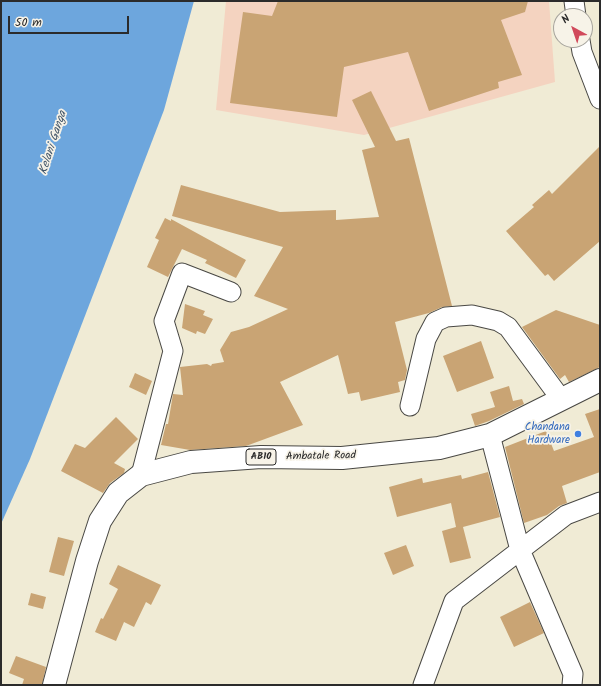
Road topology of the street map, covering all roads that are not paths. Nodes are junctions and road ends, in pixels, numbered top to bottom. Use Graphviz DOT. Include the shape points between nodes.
graph roads {
  1 [pos="581,48"];
  2 [pos="600,99"];
  3 [pos="231,292"];
  4 [pos="600,380"];
  5 [pos="561,399"];
  6 [pos="410,406"];
  7 [pos="490,434"];
  8 [pos="140,475"];
  9 [pos="600,502"];
  10 [pos="520,550"];
  11 [pos="54,685"];
  12 [pos="423,685"];
  13 [pos="572,685"];
  1 -- 2 [label="street"];
  3 -- 8 [label="street" via="182,273 164,321 173,351"];
  4 -- 5 [label="main road, Ambatale Road / AB10"];
  5 -- 6 [label="street" via="508,327 498,321 472,315 446,317 435,322 426,340"];
  5 -- 7 [label="main road, Ambatale Road / AB10"];
  7 -- 8 [label="main road, Ambatale Road / AB10" via="440,448 342,458 261,457 191,462"];
  7 -- 10 [label="street"];
  8 -- 11 [label="main road, Ambatale Road / AB10" via="118,493 100,521"];
  9 -- 10 [label="street" via="566,515"];
  10 -- 12 [label="street" via="454,601"];
  10 -- 13 [label="street" via="573,674"];
}
